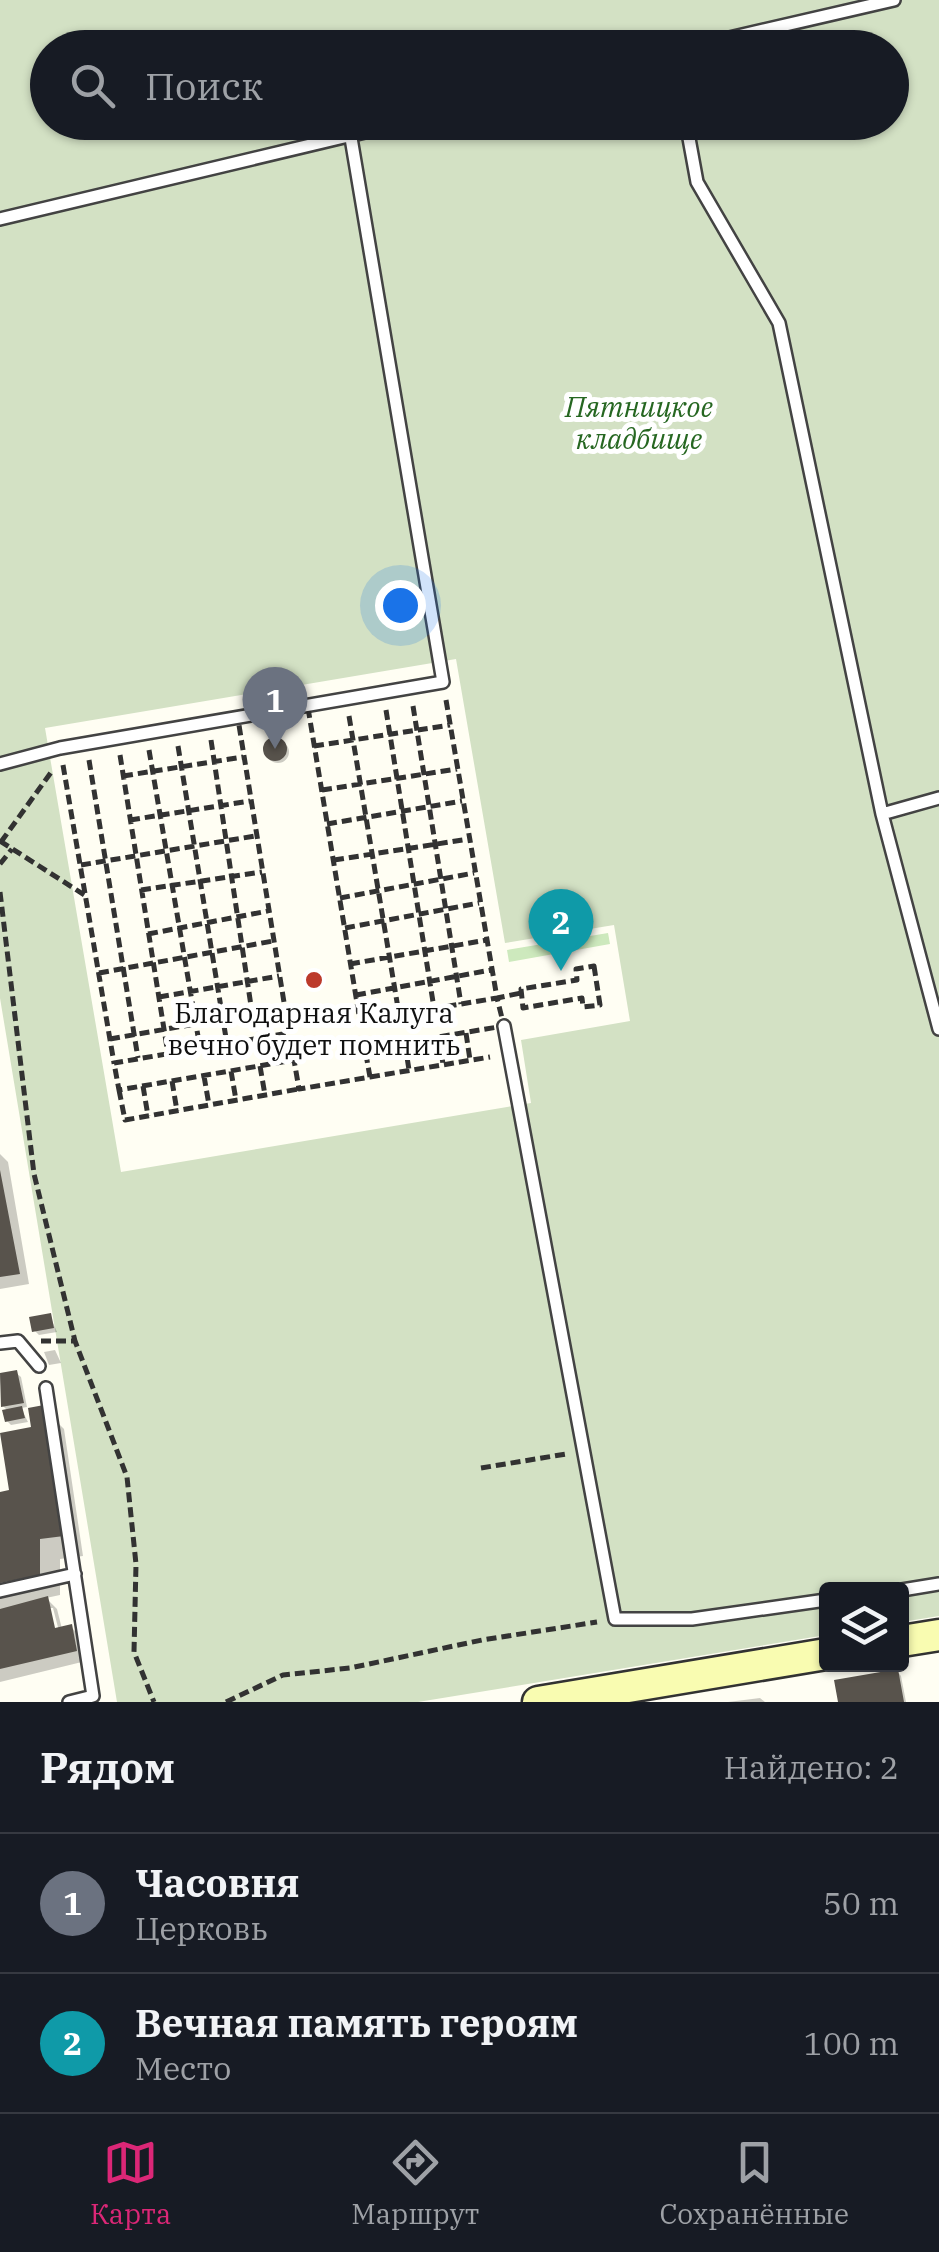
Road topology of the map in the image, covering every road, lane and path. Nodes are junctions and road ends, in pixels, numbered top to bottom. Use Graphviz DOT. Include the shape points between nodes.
graph roads {
  1 [pos="894,0"];
  2 [pos="764,30"];
  3 [pos="342,140"];
  4 [pos="351,140"];
  5 [pos="689,140"];
  6 [pos="0,219"];
  7 [pos="443,682"];
  8 [pos="410,688"];
  9 [pos="383,693"];
  10 [pos="346,699"];
  11 [pos="209,722"];
  12 [pos="450,725"];
  13 [pos="175,728"];
  14 [pos="417,730"];
  15 [pos="146,733"];
  16 [pos="390,734"];
  17 [pos="117,738"];
  18 [pos="354,740"];
  19 [pos="86,743"];
  20 [pos="314,746"];
  21 [pos="243,757"];
  22 [pos="214,762"];
  23 [pos="0,764"];
  24 [pos="182,766"];
  25 [pos="458,768"];
  26 [pos="153,771"];
  27 [pos="424,774"];
  28 [pos="123,776"];
  29 [pos="397,778"];
  30 [pos="361,784"];
  31 [pos="322,790"];
  32 [pos="939,798"];
  33 [pos="250,801"];
  34 [pos="463,801"];
  35 [pos="221,806"];
  36 [pos="429,807"];
  37 [pos="189,811"];
  38 [pos="402,811"];
  39 [pos="882,814"];
  40 [pos="160,815"];
  41 [pos="366,817"];
  42 [pos="130,820"];
  43 [pos="327,824"];
  44 [pos="256,836"];
  45 [pos="470,839"];
  46 [pos="1,841"];
  47 [pos="226,841"];
  48 [pos="435,845"];
  49 [pos="194,846"];
  50 [pos="12,849"];
  51 [pos="408,849"];
  52 [pos="166,851"];
  53 [pos="372,854"];
  54 [pos="136,856"];
  55 [pos="334,860"];
  56 [pos="106,861"];
  57 [pos="0,864"];
  58 [pos="81,866"];
  59 [pos="262,872"];
  60 [pos="476,872"];
  61 [pos="232,876"];
  62 [pos="440,879"];
  63 [pos="200,882"];
  64 [pos="414,884"];
  65 [pos="172,886"];
  66 [pos="141,890"];
  67 [pos="379,891"];
  68 [pos="0,892"];
  69 [pos="86,896"];
  70 [pos="340,898"];
  71 [pos="481,903"];
  72 [pos="446,909"];
  73 [pos="269,911"];
  74 [pos="418,914"];
  75 [pos="238,917"];
  76 [pos="384,920"];
  77 [pos="207,923"];
  78 [pos="180,928"];
  79 [pos="344,928"];
  80 [pos="148,934"];
  81 [pos="487,940"];
  82 [pos="274,941"];
  83 [pos="452,946"];
  84 [pos="242,947"];
  85 [pos="425,951"];
  86 [pos="212,952"];
  87 [pos="390,957"];
  88 [pos="184,958"];
  89 [pos="153,963"];
  90 [pos="350,964"];
  91 [pos="124,969"];
  92 [pos="492,970"];
  93 [pos="99,973"];
  94 [pos="280,976"];
  95 [pos="456,976"];
  96 [pos="430,981"];
  97 [pos="248,982"];
  98 [pos="217,987"];
  99 [pos="395,988"];
  100 [pos="190,992"];
  101 [pos="522,993"];
  102 [pos="356,995"];
  103 [pos="159,997"];
  104 [pos="497,998"];
  105 [pos="461,1004"];
  106 [pos="285,1008"];
  107 [pos="434,1008"];
  108 [pos="252,1013"];
  109 [pos="400,1014"];
  110 [pos="222,1019"];
  111 [pos="196,1024"];
  112 [pos="504,1026"];
  113 [pos="939,1029"];
  114 [pos="164,1030"];
  115 [pos="466,1033"];
  116 [pos="134,1034"];
  117 [pos="439,1037"];
  118 [pos="110,1039"];
  119 [pos="256,1039"];
  120 [pos="404,1043"];
  121 [pos="226,1044"];
  122 [pos="200,1048"];
  123 [pos="510,1053"];
  124 [pos="168,1054"];
  125 [pos="138,1058"];
  126 [pos="470,1060"];
  127 [pos="114,1063"];
  128 [pos="443,1064"];
  129 [pos="260,1066"];
  130 [pos="409,1070"];
  131 [pos="231,1071"];
  132 [pos="204,1076"];
  133 [pos="370,1077"];
  134 [pos="172,1081"];
  135 [pos="143,1086"];
  136 [pos="299,1089"];
  137 [pos="119,1090"];
  138 [pos="264,1095"];
  139 [pos="236,1100"];
  140 [pos="210,1105"];
  141 [pos="177,1111"];
  142 [pos="148,1116"];
  143 [pos="18,1341"];
  144 [pos="75,1341"];
  145 [pos="0,1342"];
  146 [pos="39,1366"];
  147 [pos="46,1388"];
  148 [pos="584,1451"];
  149 [pos="482,1468"];
  150 [pos="75,1574"];
  151 [pos="939,1584"];
  152 [pos="909,1589"];
  153 [pos="0,1591"];
  154 [pos="819,1601"];
  155 [pos="615,1619"];
  156 [pos="939,1635"];
  157 [pos="909,1640"];
  158 [pos="819,1655"];
  159 [pos="69,1702"];
  160 [pos="154,1702"];
  161 [pos="226,1702"];
  162 [pos="538,1702"];
  1 -- 2 [label="lane"];
  3 -- 6 [label="lane"];
  4 -- 7 [label="lane"];
  5 -- 39 [label="lane" via="696,182 779,323"];
  7 -- 8 [label="lane"];
  7 -- 12 [label="path"];
  8 -- 9 [label="lane"];
  8 -- 14 [label="path"];
  9 -- 10 [label="lane"];
  9 -- 16 [label="path"];
  10 -- 11 [label="lane"];
  10 -- 18 [label="path"];
  11 -- 13 [label="lane"];
  11 -- 22 [label="path"];
  12 -- 14 [label="path"];
  12 -- 25 [label="path"];
  13 -- 15 [label="lane"];
  13 -- 24 [label="path"];
  14 -- 16 [label="path"];
  14 -- 27 [label="path"];
  15 -- 17 [label="lane"];
  15 -- 26 [label="path"];
  16 -- 18 [label="path"];
  16 -- 29 [label="path"];
  17 -- 19 [label="lane"];
  17 -- 28 [label="path"];
  18 -- 20 [label="path"];
  18 -- 30 [label="path"];
  19 -- 23 [label="lane"];
  19 -- 56 [label="path"];
  20 -- 21 [label="path" via="308,708 238,719"];
  20 -- 31 [label="path"];
  21 -- 22 [label="path"];
  21 -- 33 [label="path"];
  22 -- 24 [label="path"];
  22 -- 35 [label="path"];
  24 -- 26 [label="path"];
  24 -- 37 [label="path"];
  25 -- 27 [label="path"];
  25 -- 34 [label="path"];
  26 -- 28 [label="path"];
  26 -- 40 [label="path"];
  27 -- 29 [label="path"];
  27 -- 36 [label="path"];
  28 -- 42 [label="path"];
  29 -- 30 [label="path"];
  29 -- 38 [label="path"];
  30 -- 31 [label="path"];
  30 -- 41 [label="path"];
  31 -- 43 [label="path"];
  32 -- 39 [label="lane"];
  33 -- 35 [label="path"];
  33 -- 44 [label="path"];
  34 -- 36 [label="path"];
  34 -- 45 [label="path"];
  35 -- 37 [label="path"];
  35 -- 47 [label="path"];
  36 -- 38 [label="path"];
  36 -- 48 [label="path"];
  37 -- 40 [label="path"];
  37 -- 49 [label="path"];
  38 -- 41 [label="path"];
  38 -- 51 [label="path"];
  39 -- 113 [label="lane"];
  40 -- 42 [label="path"];
  40 -- 52 [label="path"];
  41 -- 43 [label="path"];
  41 -- 53 [label="path"];
  42 -- 54 [label="path"];
  43 -- 55 [label="path"];
  44 -- 47 [label="path"];
  44 -- 59 [label="path"];
  45 -- 48 [label="path"];
  45 -- 60 [label="path"];
  46 -- 50 [label="path"];
  46 -- 58 [label="path" via="62,756"];
  47 -- 49 [label="path"];
  47 -- 61 [label="path"];
  48 -- 51 [label="path"];
  48 -- 62 [label="path"];
  49 -- 52 [label="path"];
  49 -- 63 [label="path"];
  50 -- 57 [label="path"];
  50 -- 69 [label="path"];
  51 -- 53 [label="path"];
  51 -- 64 [label="path"];
  52 -- 54 [label="path"];
  52 -- 65 [label="path"];
  53 -- 55 [label="path"];
  53 -- 67 [label="path"];
  54 -- 56 [label="path"];
  54 -- 66 [label="path"];
  55 -- 70 [label="path"];
  56 -- 58 [label="path"];
  56 -- 91 [label="path"];
  58 -- 69 [label="path"];
  59 -- 61 [label="path"];
  59 -- 73 [label="path"];
  60 -- 62 [label="path"];
  60 -- 71 [label="path"];
  61 -- 63 [label="path"];
  61 -- 75 [label="path"];
  62 -- 64 [label="path"];
  62 -- 72 [label="path"];
  63 -- 65 [label="path"];
  63 -- 77 [label="path"];
  64 -- 67 [label="path"];
  64 -- 74 [label="path"];
  65 -- 66 [label="path"];
  65 -- 78 [label="path"];
  66 -- 80 [label="path"];
  67 -- 70 [label="path"];
  67 -- 76 [label="path"];
  68 -- 144 [label="path" via="34,1174"];
  69 -- 93 [label="path"];
  70 -- 79 [label="path"];
  71 -- 72 [label="path"];
  71 -- 81 [label="path"];
  72 -- 74 [label="path"];
  72 -- 83 [label="path"];
  73 -- 75 [label="path"];
  73 -- 82 [label="path"];
  74 -- 76 [label="path"];
  74 -- 85 [label="path"];
  75 -- 77 [label="path"];
  75 -- 84 [label="path"];
  76 -- 79 [label="path"];
  76 -- 87 [label="path"];
  77 -- 78 [label="path"];
  77 -- 86 [label="path"];
  78 -- 80 [label="path"];
  78 -- 88 [label="path"];
  79 -- 90 [label="path"];
  80 -- 89 [label="path"];
  81 -- 83 [label="path"];
  81 -- 92 [label="path"];
  82 -- 84 [label="path"];
  82 -- 94 [label="path"];
  83 -- 85 [label="path"];
  83 -- 95 [label="path"];
  84 -- 86 [label="path"];
  84 -- 97 [label="path"];
  85 -- 87 [label="path"];
  85 -- 96 [label="path"];
  86 -- 88 [label="path"];
  86 -- 98 [label="path"];
  87 -- 90 [label="path"];
  87 -- 99 [label="path"];
  88 -- 89 [label="path"];
  88 -- 100 [label="path"];
  89 -- 91 [label="path"];
  89 -- 103 [label="path"];
  90 -- 102 [label="path"];
  91 -- 93 [label="path"];
  91 -- 116 [label="path"];
  92 -- 95 [label="path"];
  92 -- 104 [label="path"];
  93 -- 118 [label="path"];
  94 -- 97 [label="path"];
  94 -- 106 [label="path"];
  95 -- 96 [label="path"];
  95 -- 105 [label="path"];
  96 -- 99 [label="path"];
  96 -- 107 [label="path"];
  97 -- 98 [label="path"];
  97 -- 108 [label="path"];
  98 -- 100 [label="path"];
  98 -- 110 [label="path"];
  99 -- 102 [label="path"];
  99 -- 109 [label="path"];
  100 -- 103 [label="path"];
  100 -- 111 [label="path"];
  101 -- 101 [label="path" via="524,1008 582,998 584,1008 600,1005 594,966 576,969 578,980"];
  101 -- 104 [label="path"];
  102 -- 109 [label="path" via="360,1021"];
  103 -- 114 [label="path"];
  104 -- 105 [label="path"];
  104 -- 112 [label="path"];
  105 -- 107 [label="path"];
  106 -- 108 [label="path"];
  106 -- 119 [label="path" via="290,1033"];
  107 -- 109 [label="path"];
  108 -- 110 [label="path"];
  108 -- 119 [label="path"];
  110 -- 111 [label="path"];
  110 -- 121 [label="path"];
  111 -- 114 [label="path"];
  111 -- 122 [label="path"];
  112 -- 115 [label="path"];
  112 -- 123 [label="lane"];
  114 -- 116 [label="path"];
  114 -- 124 [label="path"];
  115 -- 117 [label="path"];
  115 -- 126 [label="path"];
  116 -- 118 [label="path"];
  116 -- 125 [label="path"];
  117 -- 120 [label="path"];
  117 -- 128 [label="path"];
  118 -- 127 [label="path"];
  119 -- 121 [label="path"];
  120 -- 130 [label="path"];
  120 -- 133 [label="path" via="365,1050"];
  121 -- 122 [label="path"];
  122 -- 124 [label="path"];
  123 -- 126 [label="path"];
  123 -- 148 [label="lane"];
  124 -- 125 [label="path"];
  125 -- 127 [label="path"];
  126 -- 128 [label="path"];
  127 -- 137 [label="path"];
  128 -- 130 [label="path"];
  129 -- 131 [label="path"];
  129 -- 136 [label="path" via="294,1060"];
  129 -- 138 [label="path"];
  130 -- 133 [label="path"];
  131 -- 132 [label="path"];
  131 -- 139 [label="path"];
  132 -- 134 [label="path"];
  132 -- 140 [label="path"];
  133 -- 136 [label="path"];
  134 -- 135 [label="path"];
  134 -- 141 [label="path"];
  135 -- 137 [label="path"];
  135 -- 142 [label="path"];
  136 -- 138 [label="path"];
  137 -- 142 [label="path" via="124,1120"];
  138 -- 139 [label="path"];
  139 -- 140 [label="path"];
  140 -- 141 [label="path"];
  141 -- 142 [label="path"];
  143 -- 144 [label="path"];
  143 -- 145 [label="lane"];
  143 -- 146 [label="lane"];
  144 -- 160 [label="path" via="126,1478 136,1564 134,1652"];
  147 -- 150 [label="lane"];
  148 -- 149 [label="path"];
  148 -- 155 [label="lane"];
  150 -- 153 [label="lane"];
  150 -- 159 [label="lane" via="93,1696"];
  151 -- 152 [label="lane"];
  154 -- 155 [label="lane" via="692,1619"];
  155 -- 161 [label="path" via="283,1675"];
  156 -- 157 [label="street"];
  158 -- 162 [label="street"];
}
